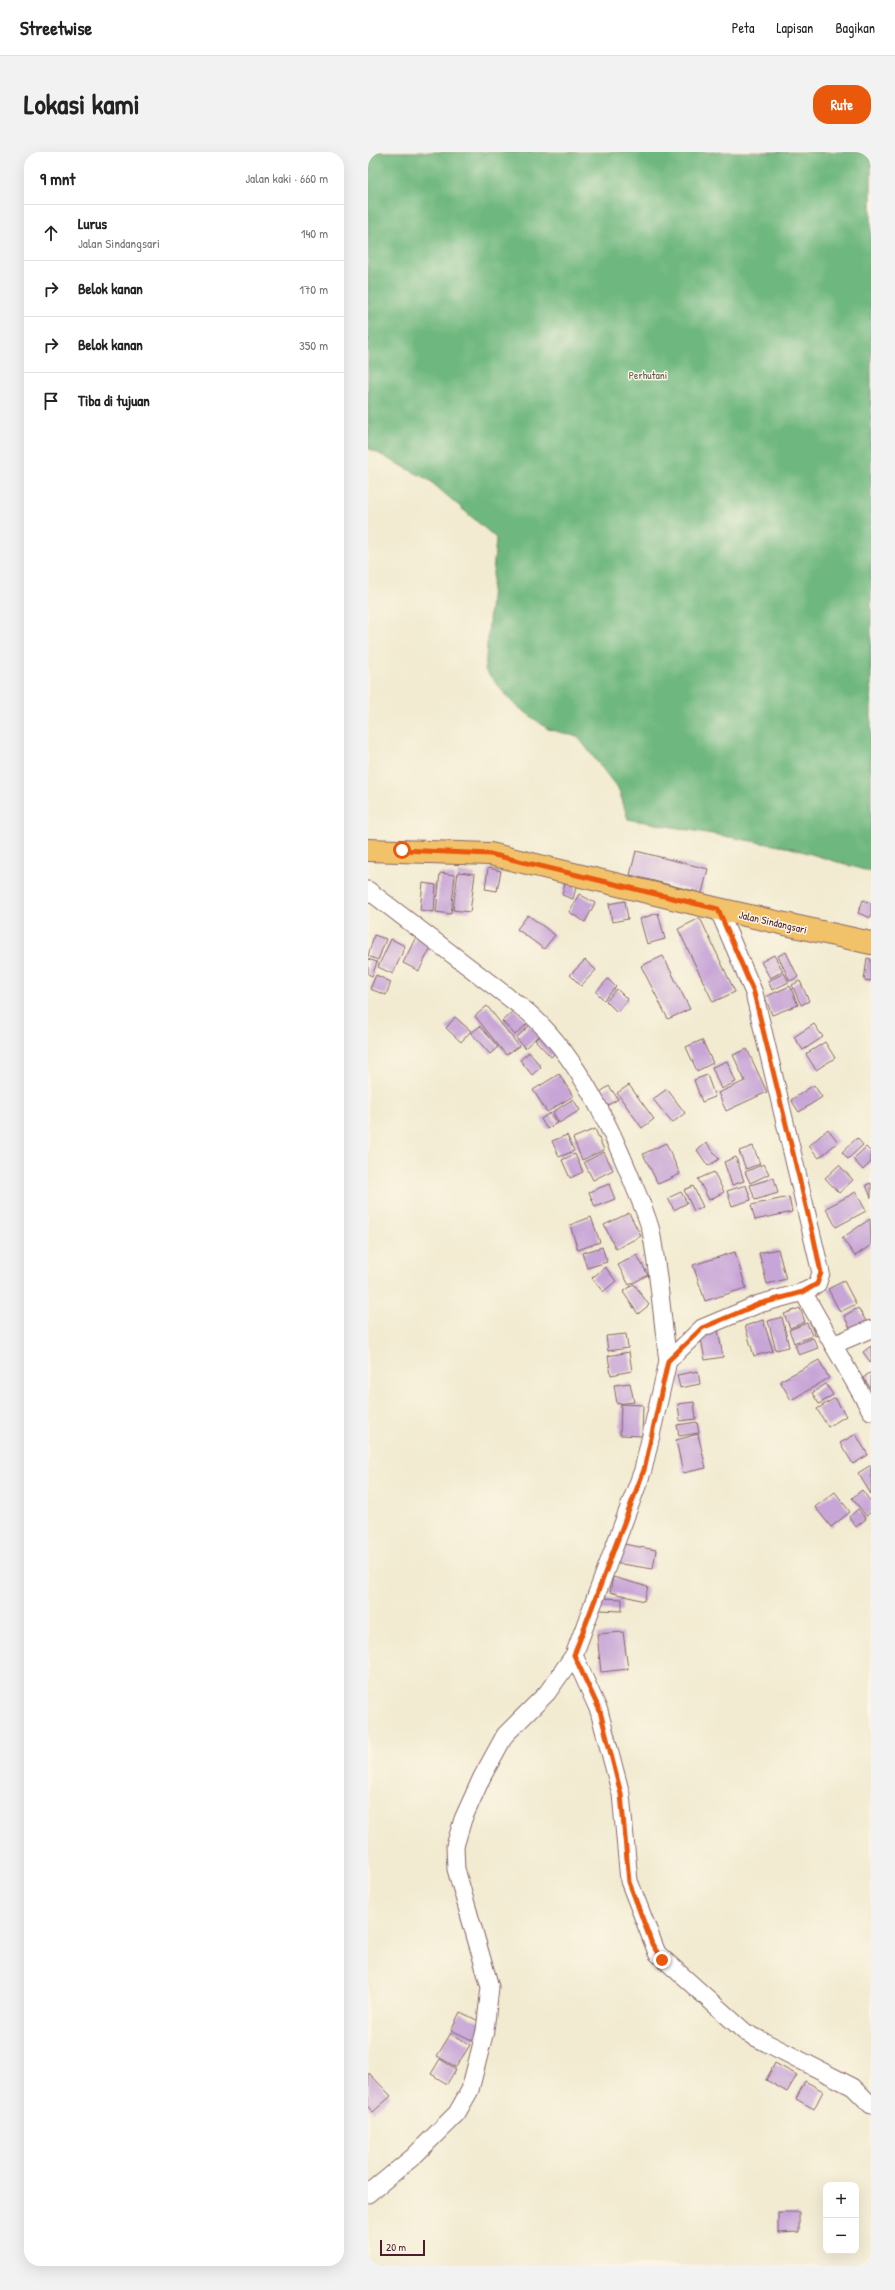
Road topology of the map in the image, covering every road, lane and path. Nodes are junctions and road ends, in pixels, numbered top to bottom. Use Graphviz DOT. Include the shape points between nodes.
graph roads {
  1 [pos="368,850"];
  2 [pos="368,890"];
  3 [pos="718,909"];
  4 [pos="871,943"];
  5 [pos="803,1292"];
  6 [pos="871,1329"];
  7 [pos="833,1345"];
  8 [pos="668,1361"];
  9 [pos="871,1411"];
  10 [pos="574,1655"];
  11 [pos="871,2105"];
  12 [pos="368,2194"];
  1 -- 3 [label="main road, Jalan Sindangsari" via="490,854"];
  2 -- 8 [label="street" via="528,1013 547,1030 567,1054 624,1159 650,1230"];
  3 -- 4 [label="main road, Jalan Sindangsari"];
  3 -- 5 [label="street" via="754,993 814,1239 821,1273 817,1284"];
  5 -- 7 [label="street"];
  5 -- 8 [label="street" via="759,1304 702,1328"];
  6 -- 7 [label="street"];
  7 -- 9 [label="street"];
  8 -- 10 [label="street" via="644,1470"];
  10 -- 11 [label="street" via="600,1711 621,1794 629,1882 657,1953 744,2032 853,2087"];
  10 -- 12 [label="street" via="547,1693 505,1735 463,1819 455,1846 456,1869 490,1987 485,2032 470,2090 457,2113 413,2157"];
}
